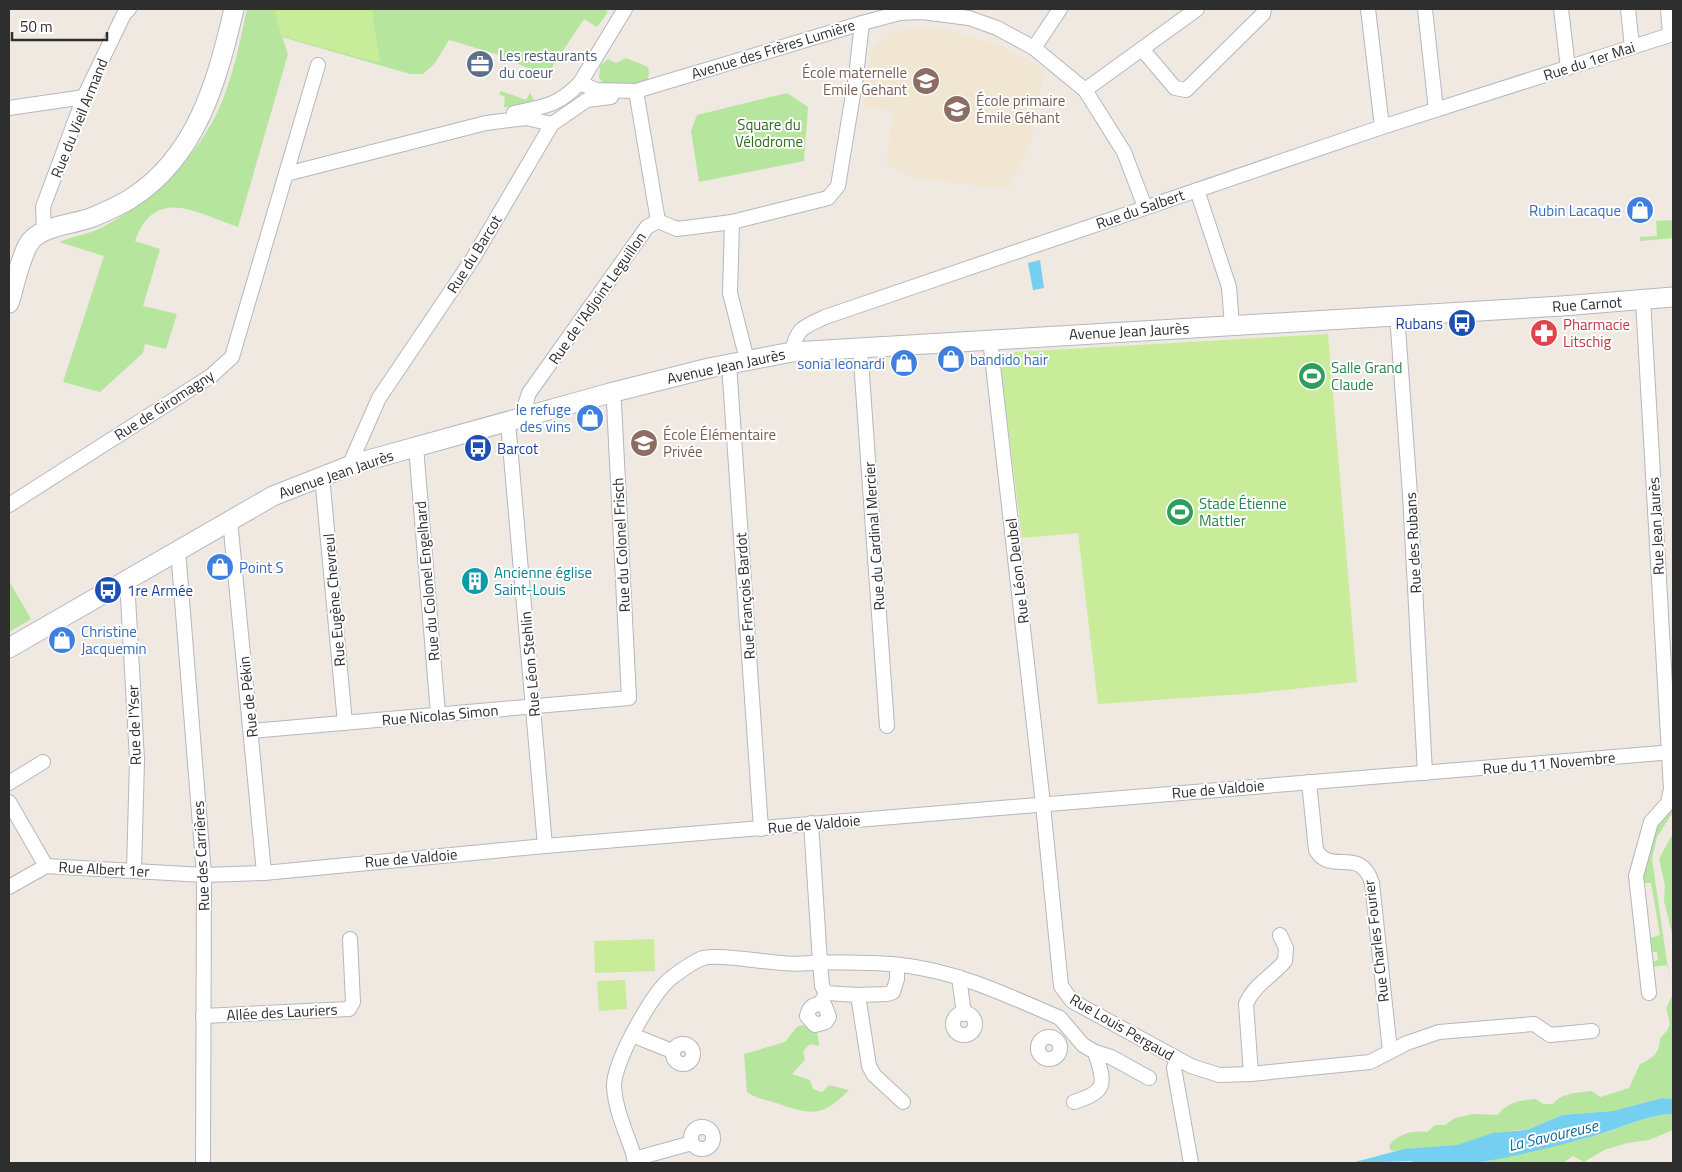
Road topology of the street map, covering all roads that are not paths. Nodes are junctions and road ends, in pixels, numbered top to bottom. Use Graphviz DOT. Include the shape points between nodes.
graph roads {
  1 [pos="129,9"];
  2 [pos="234,9"];
  3 [pos="625,9"];
  4 [pos="1060,9"];
  5 [pos="1197,9"];
  6 [pos="1264,9"];
  7 [pos="1368,9"];
  8 [pos="1425,9"];
  9 [pos="1561,9"];
  10 [pos="1628,9"];
  11 [pos="1668,9"];
  12 [pos="1181,13"];
  13 [pos="862,23"];
  14 [pos="1672,34"];
  15 [pos="1632,46"];
  16 [pos="1034,48"];
  17 [pos="1142,49"];
  18 [pos="318,65"];
  19 [pos="1568,68"];
  20 [pos="580,83"];
  21 [pos="1505,89"];
  22 [pos="1086,90"];
  23 [pos="636,91"];
  24 [pos="84,97"];
  25 [pos="583,102"];
  26 [pos="550,104"];
  27 [pos="9,108"];
  28 [pos="1436,110"];
  29 [pos="486,123"];
  30 [pos="552,124"];
  31 [pos="1382,127"];
  32 [pos="286,174"];
  33 [pos="1197,190"];
  34 [pos="1144,207"];
  35 [pos="658,221"];
  36 [pos="732,222"];
  37 [pos="44,231"];
  38 [pos="1673,297"];
  39 [pos="1643,300"];
  40 [pos="9,302"];
  41 [pos="1500,308"];
  42 [pos="1397,314"];
  43 [pos="1232,326"];
  44 [pos="990,338"];
  45 [pos="860,347"];
  46 [pos="792,352"];
  47 [pos="738,362"];
  48 [pos="610,393"];
  49 [pos="529,416"];
  50 [pos="508,422"];
  51 [pos="416,447"];
  52 [pos="354,464"];
  53 [pos="322,476"];
  54 [pos="9,504"];
  55 [pos="230,520"];
  56 [pos="178,550"];
  57 [pos="127,579"];
  58 [pos="9,648"];
  59 [pos="629,698"];
  60 [pos="534,706"];
  61 [pos="438,714"];
  62 [pos="346,724"];
  63 [pos="887,726"];
  64 [pos="251,731"];
  65 [pos="1671,752"];
  66 [pos="43,762"];
  67 [pos="1425,773"];
  68 [pos="1309,782"];
  69 [pos="9,783"];
  70 [pos="9,802"];
  71 [pos="1043,804"];
  72 [pos="811,823"];
  73 [pos="761,829"];
  74 [pos="545,846"];
  75 [pos="46,866"];
  76 [pos="134,871"];
  77 [pos="264,873"];
  78 [pos="204,875"];
  79 [pos="9,885"];
  80 [pos="1280,935"];
  81 [pos="350,939"];
  82 [pos="820,962"];
  83 [pos="897,965"];
  84 [pos="959,977"];
  85 [pos="1649,993"];
  86 [pos="858,994"];
  87 [pos="1072,1001"];
  88 [pos="964,1014"];
  89 [pos="203,1016"];
  90 [pos="1063,1023"];
  91 [pos="1592,1031"];
  92 [pos="632,1035"];
  93 [pos="1055,1039"];
  94 [pos="672,1051"];
  95 [pos="1390,1051"];
  96 [pos="1095,1052"];
  97 [pos="1177,1059"];
  98 [pos="1251,1074"];
  99 [pos="1149,1078"];
  100 [pos="904,1102"];
  101 [pos="1074,1102"];
  102 [pos="692,1143"];
  103 [pos="640,1161"];
  104 [pos="203,1163"];
  105 [pos="1191,1163"];
  1 -- 24 [label="street, Rue du Vieil Armand"];
  2 -- 37 [label="main road" via="222,63 206,107 181,153 130,199 92,218"];
  3 -- 20 [label="street"];
  4 -- 16 [label="street"];
  5 -- 12 [label="street"];
  6 -- 17 [label="street" via="1263,14 1186,90 1175,88"];
  7 -- 31 [label="street"];
  8 -- 28 [label="street"];
  9 -- 19 [label="street"];
  10 -- 15 [label="street"];
  11 -- 14 [label="street"];
  12 -- 17 [label="street"];
  13 -- 16 [label="street, Avenue des Frères Lumière" via="922,12 969,18 997,28"];
  13 -- 23 [label="street, Avenue des Frères Lumière"];
  13 -- 36 [label="street" via="838,186 834,193 828,198"];
  14 -- 15 [label="street, Rue du 1er Mai"];
  15 -- 19 [label="street, Rue du 1er Mai"];
  16 -- 22 [label="street, Avenue des Frères Lumière"];
  17 -- 22 [label="street"];
  18 -- 32 [label="street"];
  19 -- 21 [label="street, Rue du 1er Mai"];
  20 -- 23 [label="street, Avenue des Frères Lumière" via="596,90"];
  20 -- 25 [label="street"];
  20 -- 26 [label="street" via="561,101"];
  21 -- 28 [label="street, Rue du Salbert"];
  22 -- 34 [label="street, Avenue des Frères Lumière" via="1124,152"];
  23 -- 25 [label="street, Rue du Barcot" via="627,96"];
  23 -- 35 [label="street, Rue de l'Adjoint Leguillon"];
  24 -- 27 [label="street"];
  24 -- 37 [label="street, Rue du Vieil Armand" via="43,207"];
  25 -- 30 [label="street, Rue du Barcot"];
  26 -- 29 [label="street"];
  26 -- 30 [label="street" via="556,114"];
  28 -- 31 [label="street, Rue du Salbert"];
  29 -- 30 [label="street" via="526,118"];
  29 -- 32 [label="street"];
  30 -- 52 [label="street, Rue du Barcot" via="472,260 379,398 353,457"];
  31 -- 33 [label="street, Rue du Salbert"];
  32 -- 54 [label="street, Rue de Giromagny" via="237,343 227,363"];
  33 -- 34 [label="street, Rue du Salbert"];
  33 -- 43 [label="street" via="1229,288"];
  34 -- 46 [label="street, Rue du Salbert" via="825,317 802,328 795,337"];
  35 -- 36 [label="street" via="677,229"];
  35 -- 49 [label="street, Rue de l'Adjoint Leguillon" via="647,228 529,394 526,402"];
  36 -- 47 [label="street, Rue François Bardot" via="730,293"];
  37 -- 40 [label="main road" via="28,244"];
  38 -- 39 [label="main road, Rue Carnot"];
  39 -- 41 [label="main road, Rue Carnot"];
  39 -- 65 [label="street, Rue Jean Jaurès"];
  41 -- 42 [label="main road, Avenue Jean Jaurès"];
  42 -- 43 [label="main road, Avenue Jean Jaurès"];
  42 -- 67 [label="street, Rue des Rubans"];
  43 -- 44 [label="main road, Avenue Jean Jaurès"];
  44 -- 45 [label="main road, Avenue Jean Jaurès"];
  44 -- 71 [label="street, Rue Léon Deubel"];
  45 -- 46 [label="main road, Avenue Jean Jaurès"];
  45 -- 63 [label="street, Rue du Cardinal Mercier"];
  46 -- 47 [label="main road, Avenue Jean Jaurès"];
  47 -- 48 [label="main road, Avenue Jean Jaurès"];
  47 -- 73 [label="street, Rue François Bardot"];
  48 -- 49 [label="main road, Avenue Jean Jaurès"];
  48 -- 59 [label="street, Rue du Colonel Frisch" via="614,403"];
  49 -- 50 [label="main road, Avenue Jean Jaurès"];
  50 -- 51 [label="main road, Avenue Jean Jaurès"];
  50 -- 60 [label="street, Rue Léon Stehlin"];
  51 -- 52 [label="main road, Avenue Jean Jaurès"];
  51 -- 61 [label="street, Rue du Colonel Engelhard"];
  52 -- 53 [label="main road, Avenue Jean Jaurès"];
  53 -- 55 [label="main road, Avenue Jean Jaurès" via="273,496"];
  53 -- 62 [label="street, Rue Eugène Chevreul"];
  55 -- 56 [label="main road, Avenue Jean Jaurès"];
  55 -- 64 [label="street, Rue de Pékin"];
  56 -- 57 [label="main road, Avenue Jean Jaurès"];
  56 -- 78 [label="street, Rue des Carrières"];
  57 -- 58 [label="main road, Avenue Jean Jaurès"];
  57 -- 76 [label="street, Rue de l'Yser" via="137,760"];
  59 -- 60 [label="street, Rue Nicolas Simon"];
  60 -- 61 [label="street, Rue Nicolas Simon"];
  60 -- 74 [label="street, Rue Léon Stehlin"];
  61 -- 62 [label="street, Rue Nicolas Simon"];
  62 -- 64 [label="street, Rue Nicolas Simon"];
  64 -- 77 [label="street, Rue de Pékin"];
  65 -- 67 [label="street, Rue du 11 Novembre"];
  65 -- 85 [label="street, Rue Jean Jaurès" via="1670,799 1651,822 1635,883"];
  66 -- 69 [label="street"];
  67 -- 68 [label="street, Rue de Valdoie"];
  68 -- 71 [label="street, Rue de Valdoie"];
  68 -- 95 [label="street, Rue Charles Fourier" via="1316,850 1320,857 1325,861 1350,860 1359,864 1366,869 1372,883"];
  70 -- 75 [label="street"];
  71 -- 72 [label="street, Rue de Valdoie"];
  71 -- 87 [label="street, Rue Louis Pergaud" via="1060,986"];
  72 -- 73 [label="street, Rue de Valdoie"];
  72 -- 82 [label="street"];
  73 -- 74 [label="street, Rue de Valdoie"];
  74 -- 77 [label="street, Rue de Valdoie"];
  75 -- 76 [label="street, Rue Albert 1er"];
  75 -- 79 [label="street, Rue Albert 1er"];
  76 -- 78 [label="street, Rue Albert 1er"];
  77 -- 78 [label="street, Rue de Valdoie"];
  78 -- 89 [label="street, Rue des Carrières"];
  80 -- 98 [label="street" via="1286,948 1285,962 1266,978 1246,1004"];
  81 -- 89 [label="street, Allée des Lauriers" via="353,1002 349,1009"];
  82 -- 83 [label="street"];
  82 -- 86 [label="street" via="823,998"];
  82 -- 92 [label="street" via="702,958 670,978"];
  83 -- 84 [label="street"];
  83 -- 86 [label="street" via="893,992"];
  84 -- 88 [label="street"];
  84 -- 90 [label="street"];
  86 -- 100 [label="street" via="869,1066 874,1075"];
  87 -- 90 [label="street"];
  87 -- 97 [label="street, Rue Louis Pergaud"];
  89 -- 104 [label="street, Rue des Carrières"];
  90 -- 93 [label="street"];
  90 -- 96 [label="street" via="1083,1045"];
  91 -- 95 [label="street, Rue Louis Pergaud" via="1550,1035 1534,1024 1451,1031"];
  92 -- 94 [label="street"];
  92 -- 103 [label="street" via="616,1067 614,1085 621,1126"];
  95 -- 98 [label="street, Rue Louis Pergaud" via="1370,1062"];
  96 -- 99 [label="street"];
  96 -- 101 [label="street" via="1101,1084 1093,1095"];
  97 -- 98 [label="street, Rue Louis Pergaud" via="1219,1074"];
  97 -- 105 [label="street" via="1174,1068"];
  102 -- 103 [label="street"];
}
